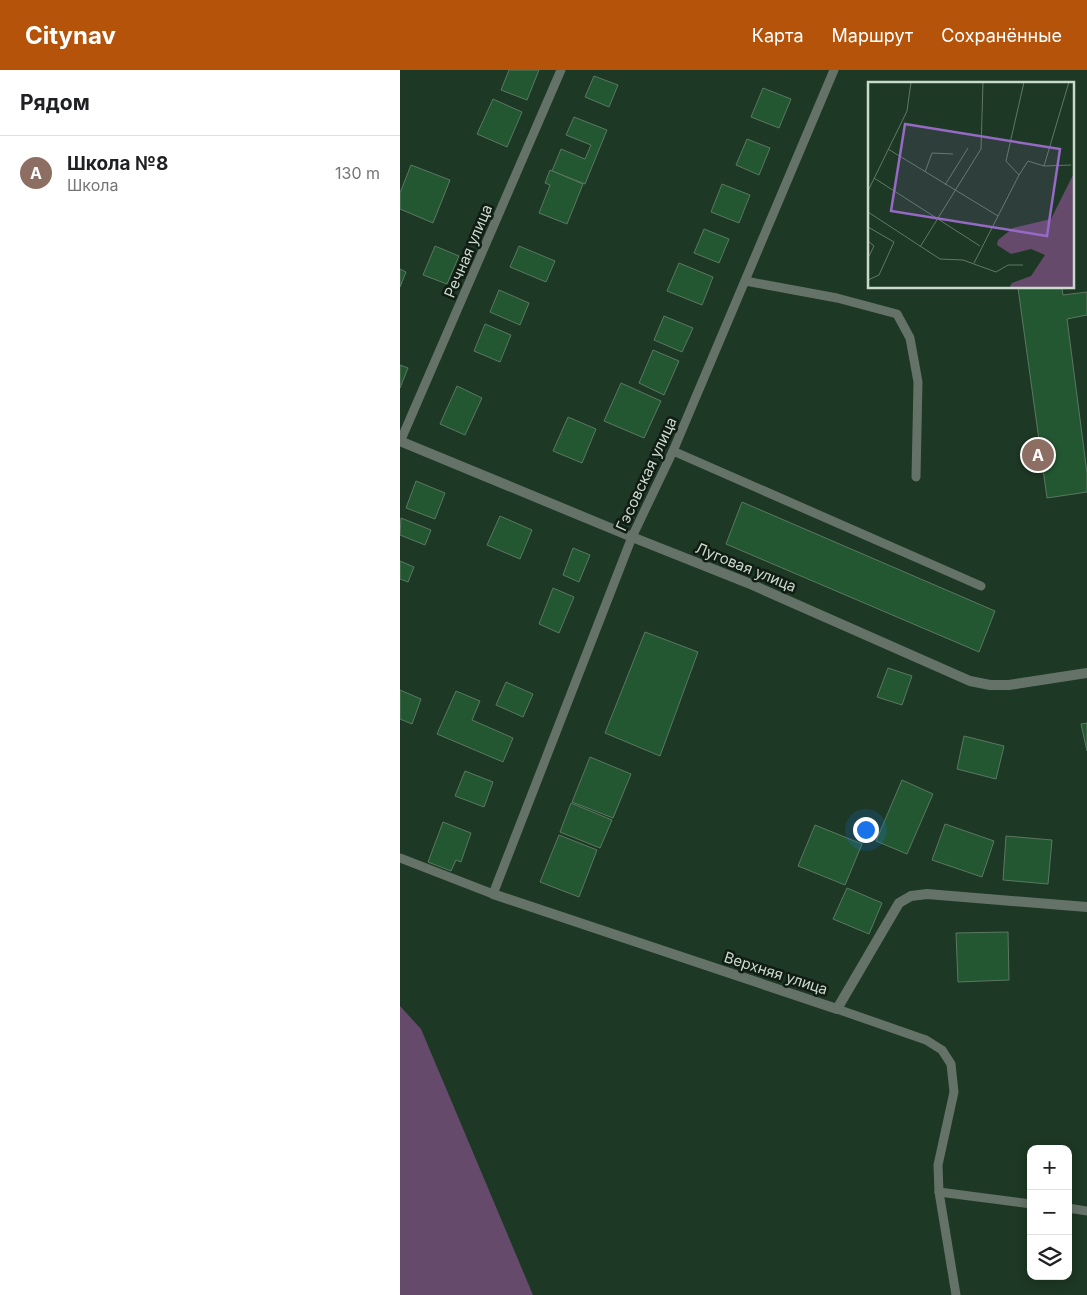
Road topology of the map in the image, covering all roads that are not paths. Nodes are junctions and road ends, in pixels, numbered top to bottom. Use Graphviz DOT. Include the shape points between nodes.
graph roads {
  1 [pos="561,70"];
  2 [pos="834,70"];
  3 [pos="745,280"];
  4 [pos="400,441"];
  5 [pos="673,451"];
  6 [pos="916,477"];
  7 [pos="632,537"];
  8 [pos="981,586"];
  9 [pos="1087,673"];
  10 [pos="400,858"];
  11 [pos="493,894"];
  12 [pos="1087,907"];
  13 [pos="837,1009"];
  14 [pos="939,1192"];
  15 [pos="1027,1203"];
  16 [pos="1072,1209"];
  17 [pos="1087,1211"];
  18 [pos="956,1295"];
  1 -- 4 [label="lane, Речная улица"];
  2 -- 3 [label="lane, Гэсовская улица"];
  3 -- 5 [label="lane, Гэсовская улица"];
  3 -- 6 [label="lane" via="837,298 897,314 910,338 918,382"];
  4 -- 7 [label="street, Луговая улица"];
  5 -- 7 [label="lane, Гэсовская улица"];
  5 -- 8 [label="lane"];
  7 -- 9 [label="street, Луговая улица" via="748,583 970,681 1009,685"];
  7 -- 11 [label="lane, Гэсовская улица"];
  10 -- 11 [label="lane"];
  11 -- 13 [label="street, Верхняя улица"];
  12 -- 13 [label="street, Верхняя улица" via="927,894 911,896 899,903"];
  13 -- 14 [label="lane" via="926,1040 942,1050 951,1064 954,1092 938,1164"];
  14 -- 15 [label="lane"];
  14 -- 18 [label="lane"];
  16 -- 17 [label="lane"];
}
